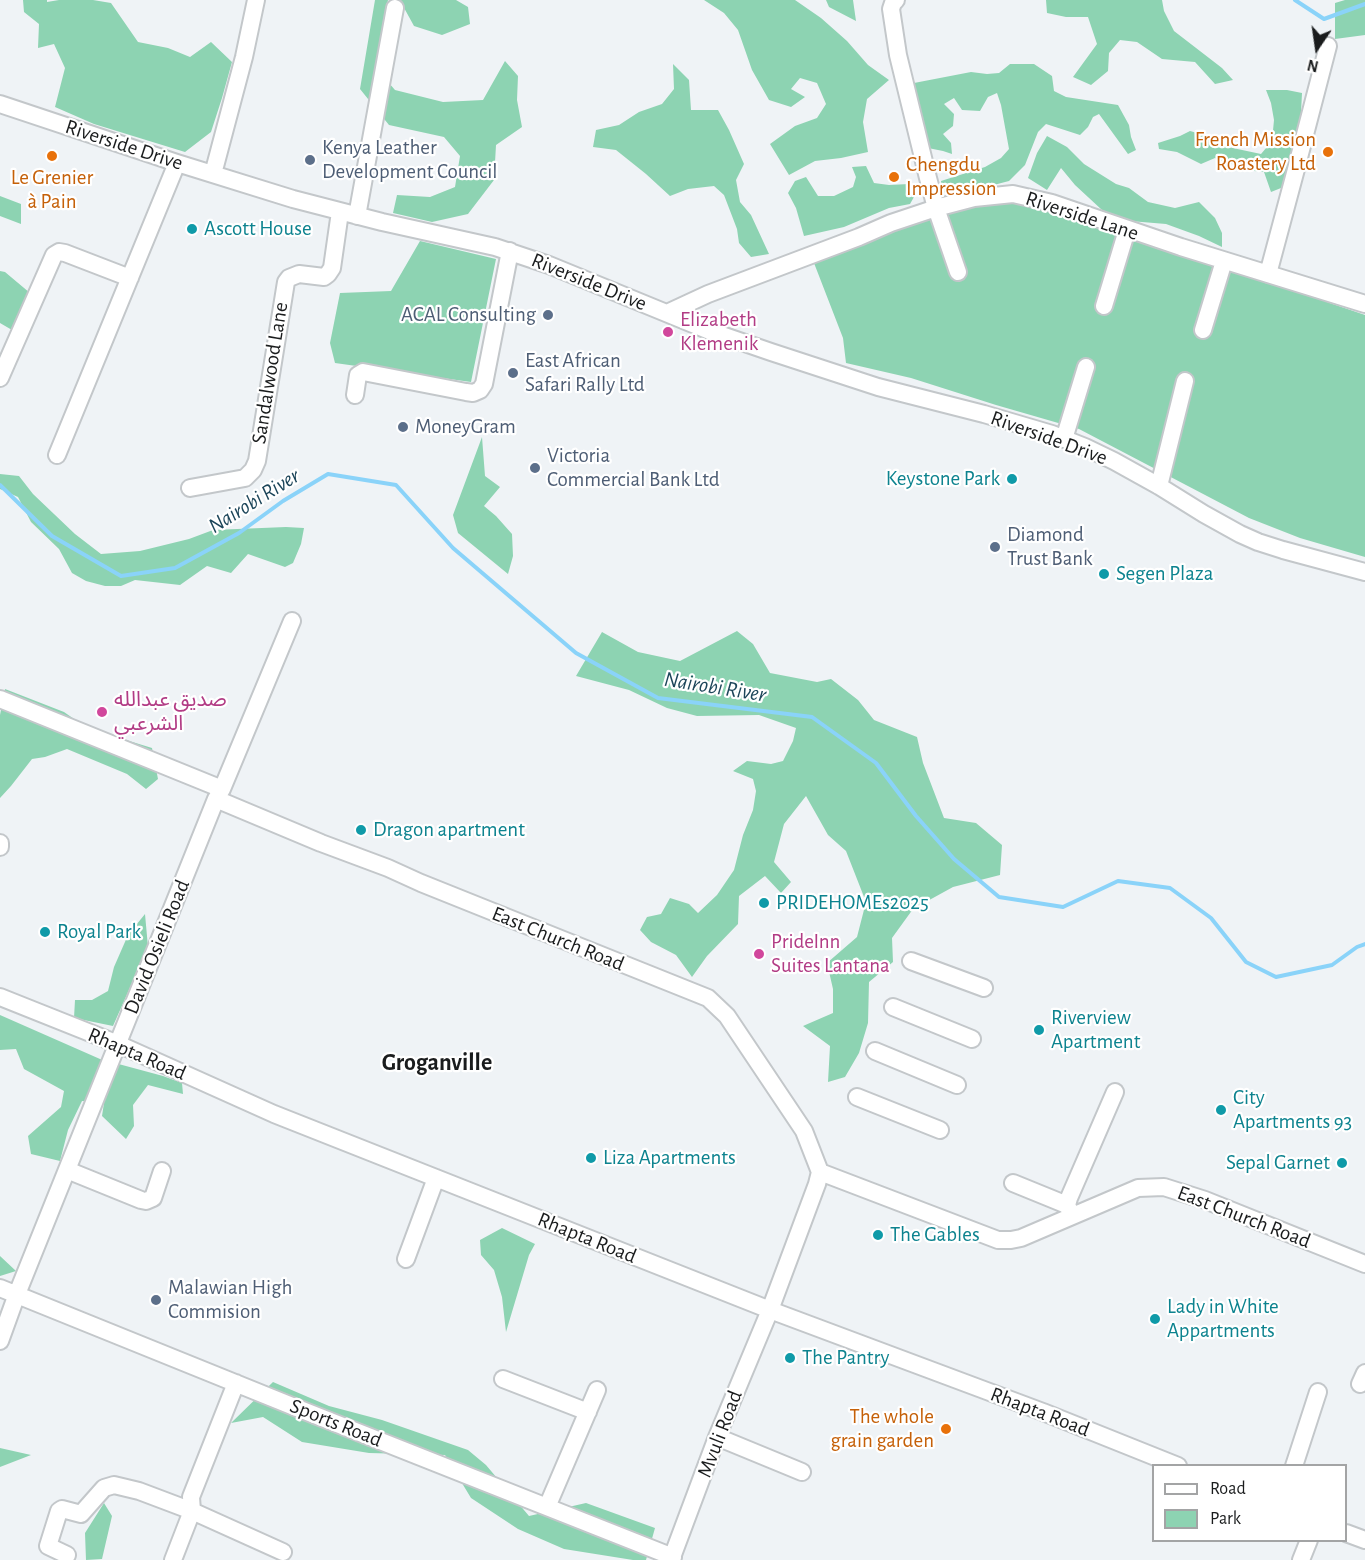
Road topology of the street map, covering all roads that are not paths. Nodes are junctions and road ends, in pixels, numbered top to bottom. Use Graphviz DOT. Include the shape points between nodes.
graph roads {
  1 [pos="256,0"];
  2 [pos="896,0"];
  3 [pos="394,8"];
  4 [pos="1328,46"];
  5 [pos="0,104"];
  6 [pos="177,163"];
  7 [pos="213,174"];
  8 [pos="936,208"];
  9 [pos="340,212"];
  10 [pos="357,216"];
  11 [pos="1127,230"];
  12 [pos="510,251"];
  13 [pos="1224,261"];
  14 [pos="958,272"];
  15 [pos="1268,274"];
  16 [pos="130,278"];
  17 [pos="1365,304"];
  18 [pos="1104,306"];
  19 [pos="667,313"];
  20 [pos="1203,330"];
  21 [pos="1086,367"];
  22 [pos="0,378"];
  23 [pos="1185,381"];
  24 [pos="355,395"];
  25 [pos="1064,439"];
  26 [pos="57,455"];
  27 [pos="1159,486"];
  28 [pos="190,488"];
  29 [pos="1365,572"];
  30 [pos="292,621"];
  31 [pos="0,699"];
  32 [pos="219,794"];
  33 [pos="911,961"];
  34 [pos="984,988"];
  35 [pos="0,997"];
  36 [pos="893,1007"];
  37 [pos="972,1039"];
  38 [pos="118,1044"];
  39 [pos="875,1051"];
  40 [pos="957,1085"];
  41 [pos="1115,1092"];
  42 [pos="857,1097"];
  43 [pos="940,1130"];
  44 [pos="67,1170"];
  45 [pos="162,1171"];
  46 [pos="820,1172"];
  47 [pos="436,1178"];
  48 [pos="1013,1183"];
  49 [pos="1069,1211"];
  50 [pos="406,1259"];
  51 [pos="1365,1264"];
  52 [pos="0,1288"];
  53 [pos="17,1294"];
  54 [pos="770,1310"];
  55 [pos="0,1341"];
  56 [pos="503,1379"];
  57 [pos="236,1383"];
  58 [pos="597,1390"];
  59 [pos="1318,1392"];
  60 [pos="588,1412"];
  61 [pos="717,1437"];
  62 [pos="1173,1464"];
  63 [pos="1295,1464"];
  64 [pos="802,1472"];
  65 [pos="547,1507"];
  66 [pos="192,1511"];
  67 [pos="1347,1533"];
  68 [pos="1365,1540"];
  69 [pos="1308,1542"];
  70 [pos="273,1553"];
  71 [pos="67,1555"];
  72 [pos="672,1559"];
  73 [pos="173,1560"];
  74 [pos="1301,1560"];
  1 -- 7 [label="street"];
  2 -- 8 [label="street" via="891,9 898,56"];
  3 -- 10 [label="street"];
  4 -- 15 [label="street"];
  5 -- 6 [label="street, Riverside Drive"];
  6 -- 7 [label="street, Riverside Drive"];
  6 -- 16 [label="street"];
  7 -- 9 [label="street, Riverside Drive"];
  8 -- 11 [label="street, Riverside Lane" via="974,198 1013,194 1052,203"];
  8 -- 14 [label="street"];
  8 -- 19 [label="street, Riverside Lane"];
  9 -- 10 [label="street, Riverside Drive"];
  9 -- 28 [label="street, Sandalwood Lane" via="328,274 298,274 286,282 253,470 245,478"];
  10 -- 12 [label="street, Riverside Drive"];
  11 -- 13 [label="street, Riverside Lane"];
  11 -- 18 [label="street"];
  12 -- 19 [label="street, Riverside Drive"];
  12 -- 24 [label="street" via="480,390 466,392 363,372 358,375"];
  13 -- 15 [label="street, Riverside Lane"];
  13 -- 20 [label="street"];
  15 -- 17 [label="street, Riverside Lane"];
  16 -- 22 [label="street" via="65,253 54,255"];
  16 -- 26 [label="street"];
  19 -- 25 [label="street, Riverside Drive" via="878,387"];
  21 -- 25 [label="street"];
  23 -- 27 [label="street"];
  25 -- 27 [label="street, Riverside Drive"];
  27 -- 29 [label="street, Riverside Drive" via="1258,542"];
  30 -- 32 [label="street, David Osieli Road"];
  31 -- 32 [label="street, East Church Road"];
  32 -- 38 [label="street, David Osieli Road"];
  32 -- 46 [label="street, East Church Road" via="321,843 708,998 727,1016 804,1131"];
  33 -- 34 [label="street"];
  35 -- 38 [label="street, Rhapta Road"];
  36 -- 37 [label="street"];
  38 -- 44 [label="street, David Osieli Road"];
  38 -- 47 [label="street, Rhapta Road" via="274,1114"];
  39 -- 40 [label="street"];
  41 -- 49 [label="street"];
  42 -- 43 [label="street"];
  44 -- 45 [label="street" via="146,1201 153,1198"];
  44 -- 53 [label="street, David Osieli Road"];
  46 -- 49 [label="street, East Church Road" via="998,1240 1021,1238"];
  46 -- 54 [label="street"];
  47 -- 50 [label="street"];
  47 -- 54 [label="street, Rhapta Road"];
  48 -- 49 [label="street"];
  49 -- 51 [label="street, East Church Road" via="1138,1188 1164,1187"];
  52 -- 53 [label="street, Sports Road"];
  53 -- 55 [label="street, David Osieli Road"];
  53 -- 57 [label="street, Sports Road"];
  54 -- 61 [label="street, Mvuli Road"];
  54 -- 62 [label="street, Rhapta Road"];
  56 -- 60 [label="street"];
  57 -- 65 [label="street, Sports Road"];
  57 -- 66 [label="street" via="191,1497"];
  58 -- 60 [label="street"];
  59 -- 63 [label="street"];
  60 -- 65 [label="street"];
  61 -- 64 [label="street"];
  61 -- 72 [label="street, Mvuli Road"];
  65 -- 72 [label="street, Sports Road"];
  66 -- 70 [label="street"];
  66 -- 71 [label="street" via="130,1488 109,1486 81,1514 60,1511 48,1546"];
  66 -- 73 [label="street"];
  67 -- 68 [label="street"];
  69 -- 74 [label="street"];
}
